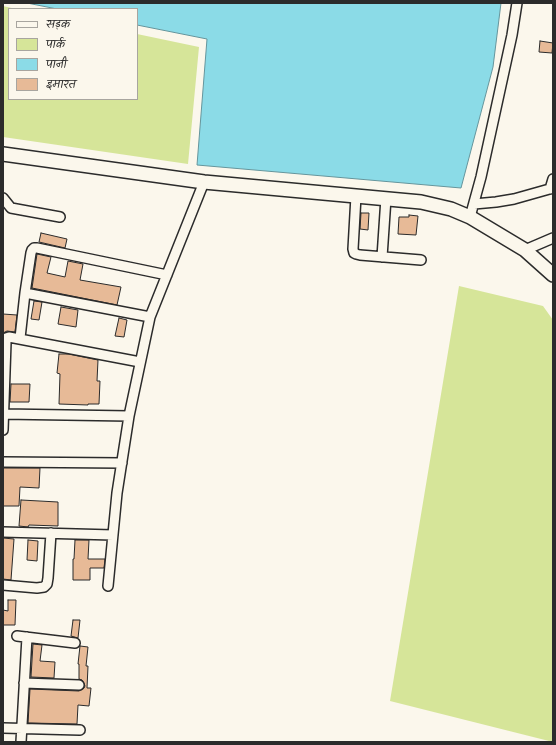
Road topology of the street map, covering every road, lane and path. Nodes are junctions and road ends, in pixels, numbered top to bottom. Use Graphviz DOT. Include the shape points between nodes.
graph roads {
  1 [pos="517,3"];
  2 [pos="3,154"];
  3 [pos="553,179"];
  4 [pos="204,182"];
  5 [pos="552,189"];
  6 [pos="356,196"];
  7 [pos="3,198"];
  8 [pos="386,198"];
  9 [pos="474,204"];
  10 [pos="60,217"];
  11 [pos="470,217"];
  12 [pos="553,238"];
  13 [pos="525,250"];
  14 [pos="382,257"];
  15 [pos="421,260"];
  16 [pos="167,275"];
  17 [pos="553,275"];
  18 [pos="25,293"];
  19 [pos="150,317"];
  20 [pos="20,338"];
  21 [pos="4,345"];
  22 [pos="140,362"];
  23 [pos="3,414"];
  24 [pos="129,416"];
  25 [pos="3,430"];
  26 [pos="3,462"];
  27 [pos="122,463"];
  28 [pos="3,532"];
  29 [pos="51,533"];
  30 [pos="113,535"];
  31 [pos="3,585"];
  32 [pos="108,586"];
  33 [pos="17,636"];
  34 [pos="27,637"];
  35 [pos="75,643"];
  36 [pos="24,683"];
  37 [pos="79,685"];
  38 [pos="3,728"];
  39 [pos="21,729"];
  40 [pos="80,730"];
  41 [pos="21,742"];
  1 -- 9 [label="street" via="512,36"];
  2 -- 4 [label="main road"];
  3 -- 5 [label="street"];
  4 -- 6 [label="main road"];
  4 -- 16 [label="street"];
  5 -- 9 [label="street" via="514,199"];
  6 -- 8 [label="main road"];
  6 -- 14 [label="street" via="354,253"];
  7 -- 10 [label="street" via="11,208"];
  8 -- 11 [label="main road" via="421,202 451,209"];
  8 -- 14 [label="street"];
  9 -- 11 [label="street"];
  11 -- 13 [label="main road"];
  12 -- 13 [label="street"];
  13 -- 17 [label="main road"];
  14 -- 15 [label="street"];
  16 -- 18 [label="street" via="34,248"];
  16 -- 19 [label="street"];
  18 -- 19 [label="street"];
  18 -- 20 [label="street"];
  19 -- 22 [label="street"];
  20 -- 21 [label="street" via="6,338"];
  20 -- 22 [label="street"];
  21 -- 23 [label="street"];
  22 -- 24 [label="street"];
  23 -- 24 [label="street"];
  23 -- 25 [label="street"];
  24 -- 27 [label="street"];
  26 -- 27 [label="street"];
  27 -- 30 [label="street" via="116,493"];
  28 -- 29 [label="street"];
  29 -- 30 [label="street"];
  29 -- 31 [label="street" via="47,584 37,588"];
  30 -- 32 [label="street"];
  33 -- 34 [label="street"];
  34 -- 35 [label="street"];
  34 -- 36 [label="street"];
  36 -- 37 [label="street"];
  36 -- 39 [label="street"];
  38 -- 39 [label="street"];
  39 -- 40 [label="street"];
  39 -- 41 [label="street"];
}
